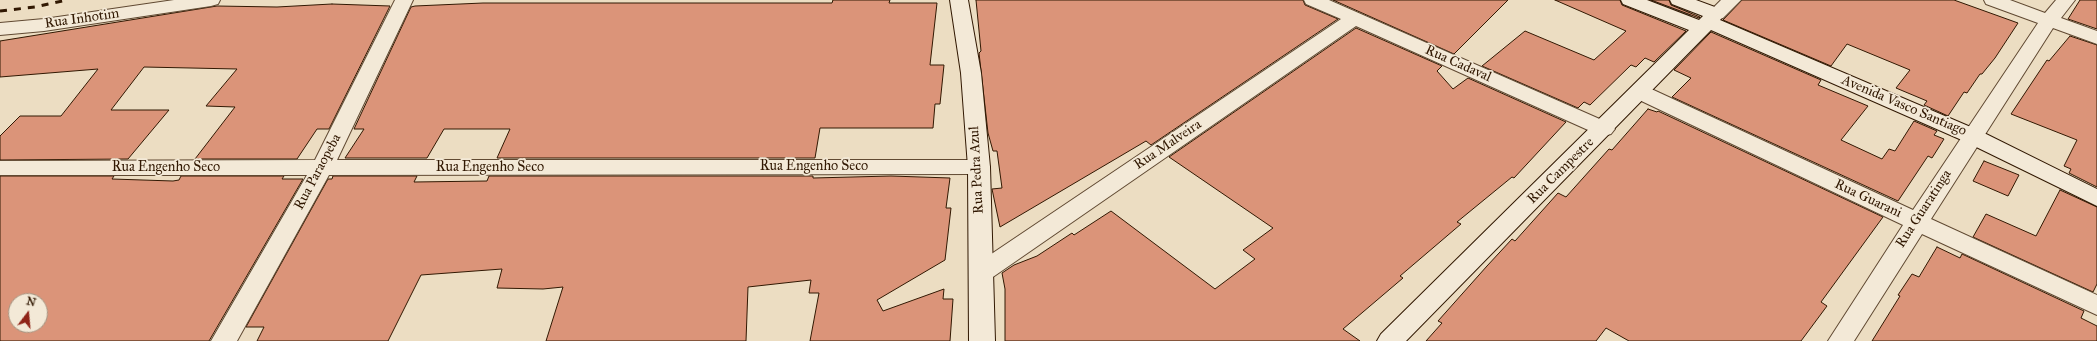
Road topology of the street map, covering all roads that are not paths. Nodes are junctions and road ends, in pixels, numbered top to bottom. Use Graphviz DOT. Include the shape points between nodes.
graph roads {
  1 [pos="211,0"];
  2 [pos="404,0"];
  3 [pos="959,0"];
  4 [pos="1313,0"];
  5 [pos="1630,0"];
  6 [pos="1679,0"];
  7 [pos="1732,0"];
  8 [pos="1994,0"];
  9 [pos="2066,0"];
  10 [pos="1355,18"];
  11 [pos="2049,20"];
  12 [pos="1708,21"];
  13 [pos="0,29"];
  14 [pos="2097,38"];
  15 [pos="1640,92"];
  16 [pos="1604,129"];
  17 [pos="1972,136"];
  18 [pos="979,167"];
  19 [pos="0,168"];
  20 [pos="322,168"];
  21 [pos="2097,198"];
  22 [pos="1916,221"];
  23 [pos="980,273"];
  24 [pos="2097,306"];
  25 [pos="224,341"];
  26 [pos="982,341"];
  27 [pos="1390,341"];
  28 [pos="1841,341"];
  1 -- 13 [label="street, Rua Inhotim" via="44,25"];
  2 -- 20 [label="street, Rua Paraopeba"];
  3 -- 18 [label="street, Rua Pedra Azul" via="971,73"];
  4 -- 10 [label="street, Rua Cadaval"];
  5 -- 12 [label="street, Avenida Vasco Santiago"];
  6 -- 12 [label="street, Avenida Vasco Santiago"];
  7 -- 12 [label="street, Rua Campestre"];
  8 -- 11 [label="street"];
  9 -- 11 [label="street, Rua Guaratinga"];
  10 -- 16 [label="street, Rua Cadaval"];
  10 -- 23 [label="street, Rua Malveira"];
  11 -- 14 [label="street"];
  11 -- 17 [label="street, Rua Guaratinga"];
  12 -- 15 [label="street, Rua Campestre"];
  12 -- 17 [label="street, Avenida Vasco Santiago"];
  15 -- 16 [label="street, Rua Campestre"];
  15 -- 22 [label="street, Rua Guarani"];
  16 -- 27 [label="street, Rua Campestre"];
  17 -- 21 [label="street, Avenida Vasco Santiago"];
  17 -- 22 [label="street, Rua Guaratinga"];
  18 -- 20 [label="street, Rua Engenho Seco"];
  18 -- 23 [label="street, Rua Pedra Azul"];
  19 -- 20 [label="street, Rua Engenho Seco"];
  20 -- 25 [label="street, Rua Paraopeba"];
  22 -- 24 [label="street, Rua Guarani"];
  22 -- 28 [label="street, Rua Guaratinga"];
  23 -- 26 [label="street, Rua Pedra Azul"];
}
